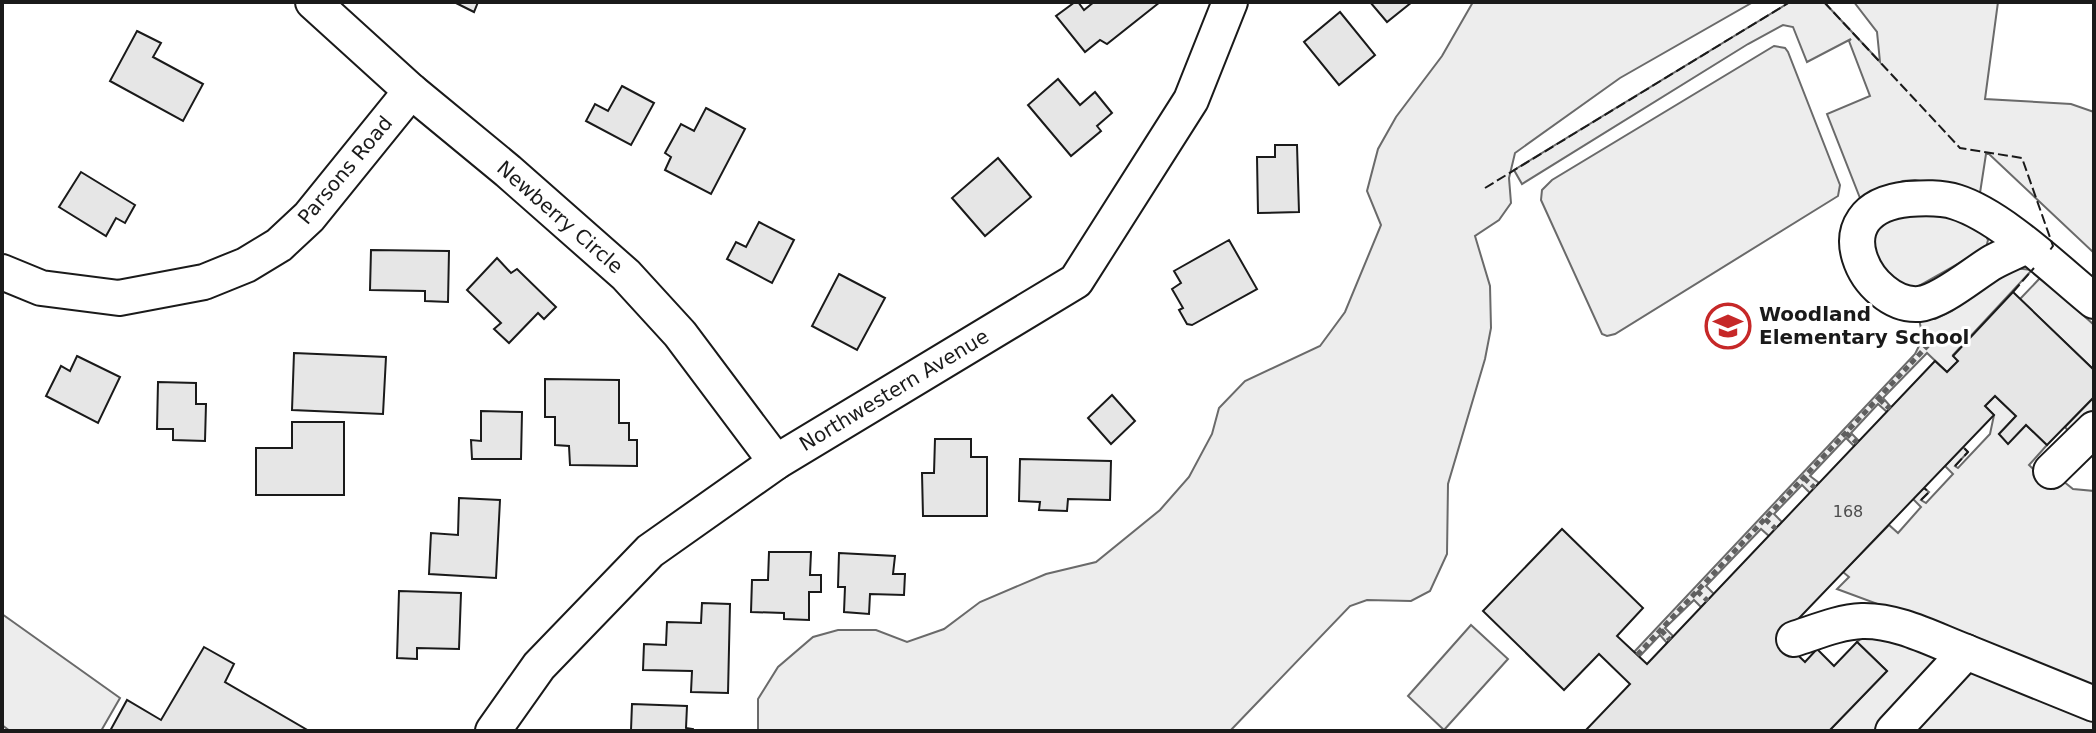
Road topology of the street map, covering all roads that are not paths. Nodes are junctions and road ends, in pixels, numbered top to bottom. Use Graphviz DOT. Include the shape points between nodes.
graph roads {
  1 [pos="313,2"];
  2 [pos="1230,2"];
  3 [pos="411,91"];
  4 [pos="2026,246"];
  5 [pos="2,272"];
  6 [pos="2094,301"];
  7 [pos="2092,434"];
  8 [pos="776,462"];
  9 [pos="2051,471"];
  10 [pos="1794,639"];
  11 [pos="1966,652"];
  12 [pos="2094,704"];
  13 [pos="493,731"];
  14 [pos="1893,731"];
  1 -- 3 [label="street, Newberry Circle"];
  2 -- 8 [label="street, Northwestern Avenue" via="1191,100 1076,281"];
  3 -- 5 [label="street, Parsons Road" via="309,217 279,245 246,265 204,282 119,298 41,288"];
  3 -- 8 [label="street, Newberry Circle" via="626,275 680,334"];
  4 -- 6 [label="street"];
  7 -- 9 [label="street"];
  8 -- 13 [label="street, Northwestern Avenue" via="650,551 539,666"];
  10 -- 11 [label="street" via="1863,621 1894,625"];
  11 -- 12 [label="street"];
  11 -- 14 [label="street"];
}
